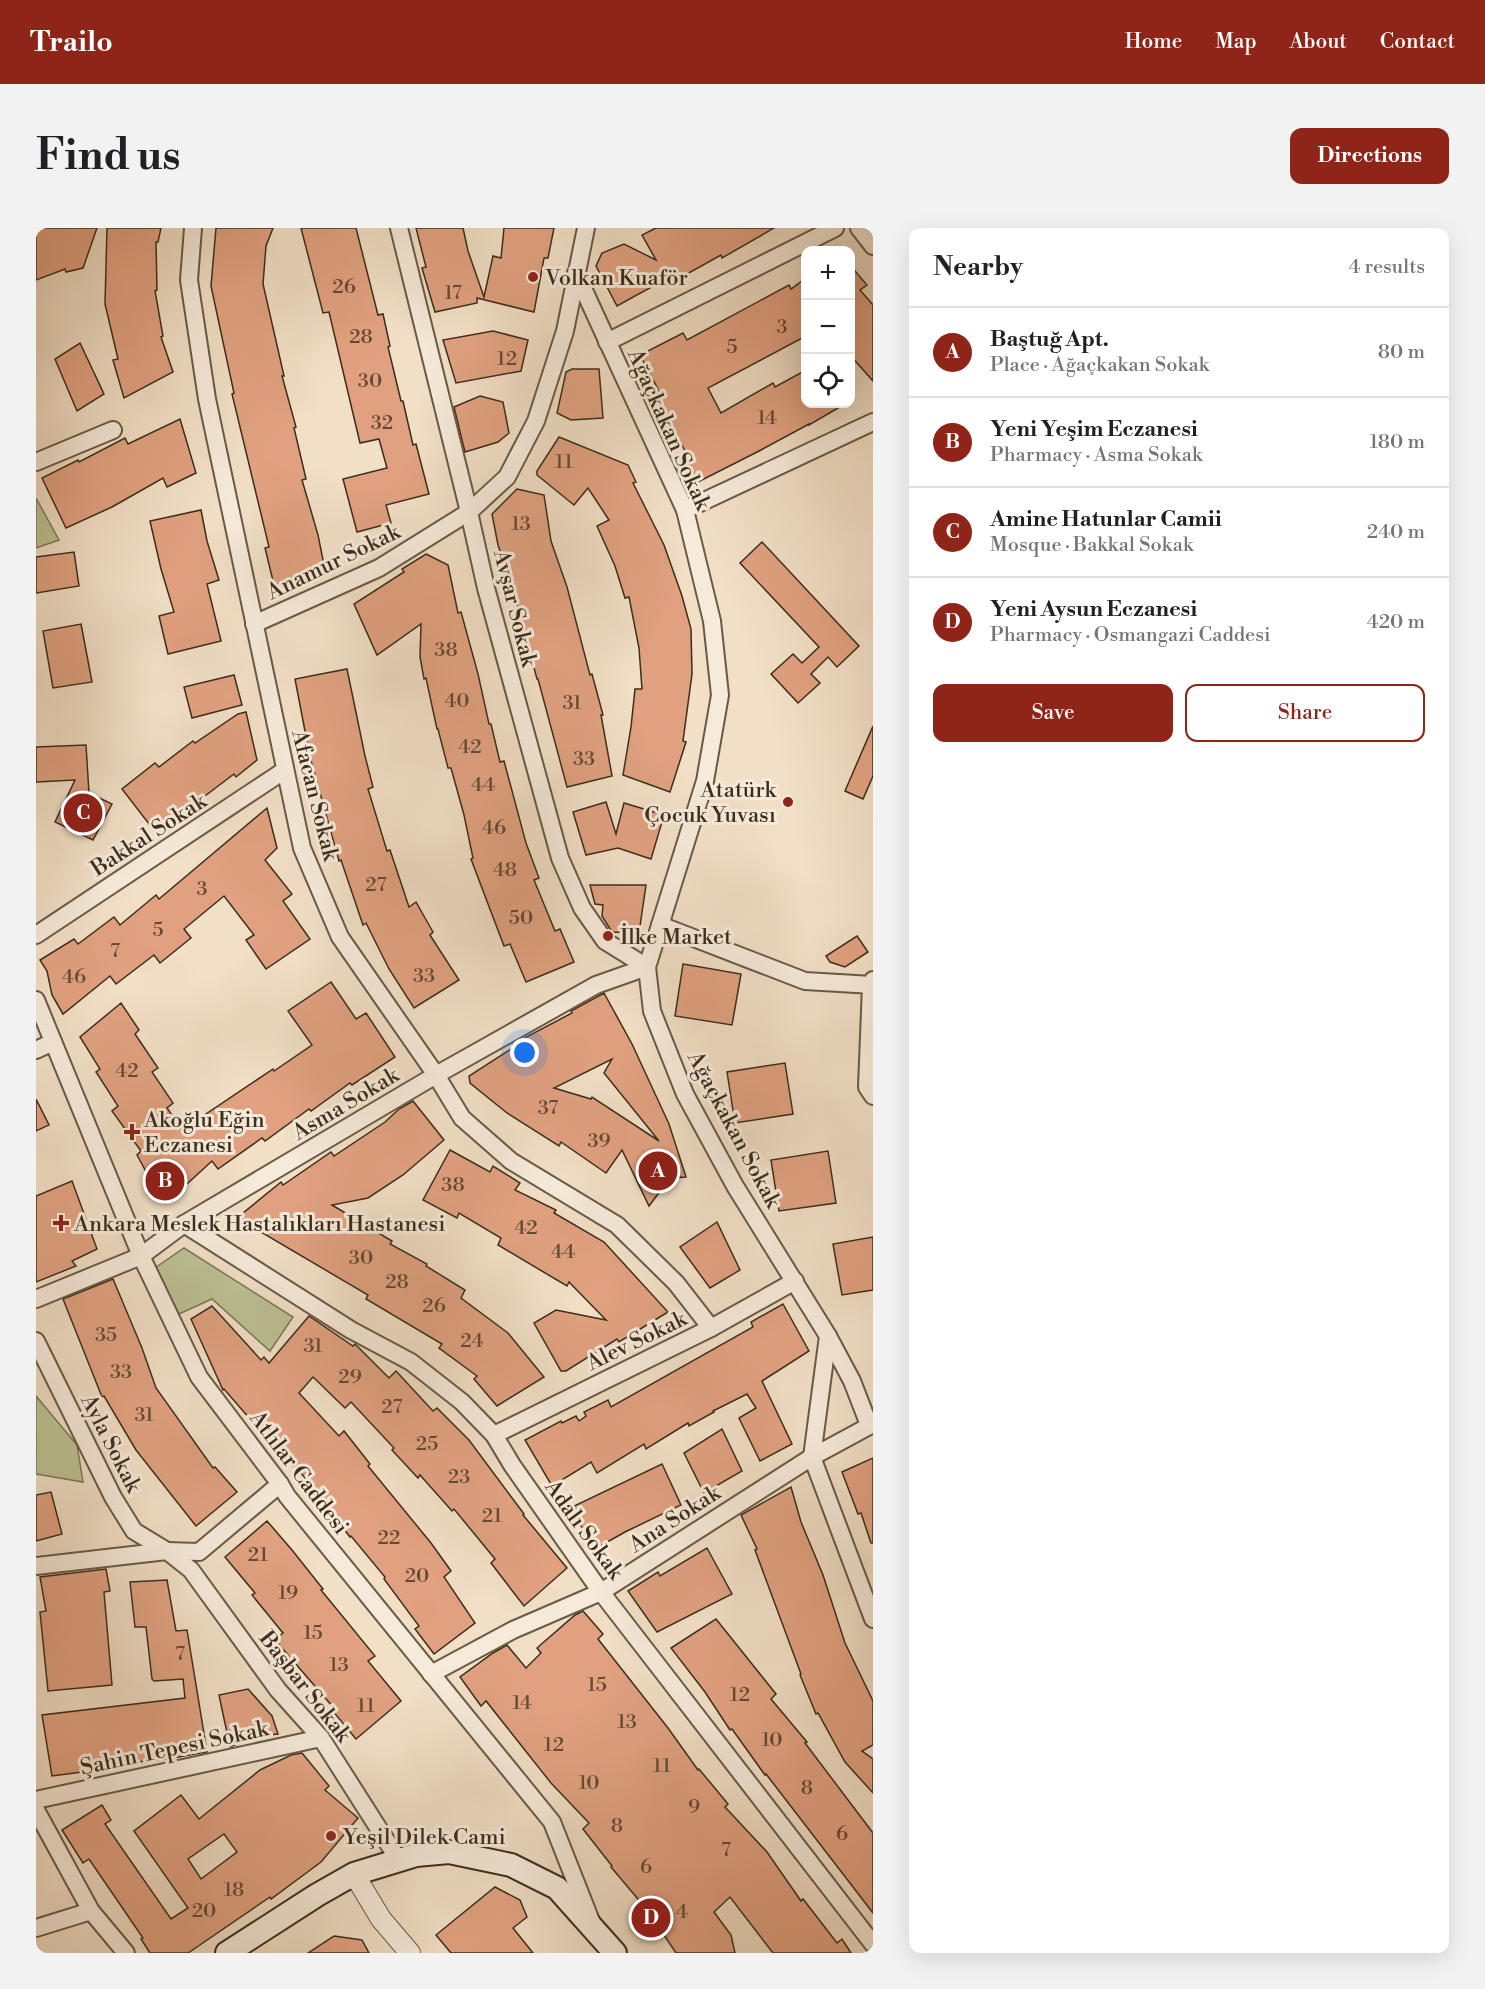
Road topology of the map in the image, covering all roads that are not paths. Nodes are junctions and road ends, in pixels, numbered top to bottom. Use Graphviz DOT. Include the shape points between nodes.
graph roads {
  1 [pos="193,228"];
  2 [pos="399,228"];
  3 [pos="586,228"];
  4 [pos="835,228"];
  5 [pos="859,228"];
  6 [pos="873,246"];
  7 [pos="576,273"];
  8 [pos="608,342"];
  9 [pos="873,422"];
  10 [pos="113,430"];
  11 [pos="36,462"];
  12 [pos="685,510"];
  13 [pos="469,512"];
  14 [pos="254,624"];
  15 [pos="285,770"];
  16 [pos="660,925"];
  17 [pos="36,935"];
  18 [pos="647,967"];
  19 [pos="872,983"];
  20 [pos="36,1000"];
  21 [pos="53,1042"];
  22 [pos="36,1050"];
  23 [pos="436,1075"];
  24 [pos="873,1096"];
  25 [pos="184,1224"];
  26 [pos="141,1256"];
  27 [pos="795,1281"];
  28 [pos="36,1299"];
  29 [pos="711,1328"];
  30 [pos="828,1336"];
  31 [pos="36,1341"];
  32 [pos="871,1425"];
  33 [pos="494,1435"];
  34 [pos="812,1457"];
  35 [pos="280,1484"];
  36 [pos="167,1551"];
  37 [pos="36,1566"];
  38 [pos="601,1592"];
  39 [pos="873,1620"];
  40 [pos="431,1674"];
  41 [pos="321,1738"];
  42 [pos="36,1800"];
  43 [pos="36,1810"];
  44 [pos="398,1859"];
  45 [pos="354,1874"];
  46 [pos="91,1911"];
  47 [pos="36,1928"];
  48 [pos="595,1930"];
  49 [pos="873,1944"];
  50 [pos="229,1952"];
  51 [pos="126,1953"];
  52 [pos="410,1953"];
  53 [pos="615,1953"];
  1 -- 14 [label="street, Afacan Sokak" via="189,280 207,399"];
  2 -- 13 [label="street, Avşar Sokak"];
  3 -- 7 [label="street, Anamur Sokak"];
  4 -- 8 [label="street"];
  5 -- 6 [label="street"];
  7 -- 8 [label="street, Ağaçkakan Sokak"];
  7 -- 13 [label="street, Anamur Sokak" via="565,331 536,421 507,477"];
  8 -- 12 [label="street, Ağaçkakan Sokak"];
  9 -- 12 [label="street"];
  10 -- 11 [label="street"];
  12 -- 16 [label="street, Ağaçkakan Sokak" via="712,621 720,695 705,781"];
  13 -- 14 [label="street, Anamur Sokak" via="379,568"];
  13 -- 18 [label="street, Avşar Sokak" via="560,858 582,908 605,941"];
  14 -- 15 [label="street, Afacan Sokak"];
  15 -- 17 [label="street, Bakkal Sokak"];
  15 -- 23 [label="street, Afacan Sokak" via="302,848 340,937"];
  16 -- 18 [label="street, Ağaçkakan Sokak"];
  16 -- 19 [label="street" via="805,981"];
  18 -- 23 [label="street, Asma Sokak" via="596,985"];
  18 -- 27 [label="street, Ağaçkakan Sokak" via="652,1011 685,1094 735,1186"];
  19 -- 24 [label="street" via="867,1087"];
  20 -- 21 [label="street, Atlılar Caddesi"];
  21 -- 22 [label="street"];
  21 -- 26 [label="street, Atlılar Caddesi"];
  23 -- 25 [label="street, Asma Sokak"];
  23 -- 29 [label="street, Afacan Sokak" via="462,1118 511,1161 617,1225 676,1283"];
  25 -- 26 [label="street, Asma Sokak"];
  25 -- 33 [label="street, Adalı Sokak" via="351,1330 411,1362 462,1402"];
  26 -- 28 [label="street, Asma Sokak"];
  26 -- 35 [label="street, Atlılar Caddesi" via="199,1377"];
  27 -- 29 [label="street, Alev Sokak"];
  27 -- 30 [label="street, Ağaçkakan Sokak"];
  29 -- 33 [label="street, Alev Sokak"];
  30 -- 32 [label="street, Ağaçkakan Sokak"];
  30 -- 34 [label="street"];
  31 -- 36 [label="street, Ayla Sokak" via="113,1497 134,1531"];
  32 -- 34 [label="street, Ana Sokak"];
  33 -- 38 [label="street, Adalı Sokak"];
  34 -- 38 [label="street, Ana Sokak"];
  34 -- 39 [label="street"];
  35 -- 36 [label="street" via="199,1552"];
  35 -- 40 [label="street, Atlılar Caddesi"];
  36 -- 37 [label="street"];
  36 -- 41 [label="street, Başbar Sokak" via="190,1569 278,1690"];
  38 -- 40 [label="street, Ana Sokak" via="513,1630"];
  38 -- 49 [label="street, Adalı Sokak"];
  40 -- 48 [label="street, Atlılar Caddesi" via="552,1822"];
  41 -- 42 [label="street, Şahin Tepesi Sokak"];
  41 -- 44 [label="street, Başbar Sokak"];
  43 -- 46 [label="street"];
  44 -- 45 [label="main road"];
  44 -- 48 [label="main road" via="449,1852 511,1865 557,1888"];
  45 -- 50 [label="main road"];
  45 -- 52 [label="street" via="381,1918"];
  46 -- 47 [label="street"];
  46 -- 51 [label="street"];
  48 -- 53 [label="main road"];
}
